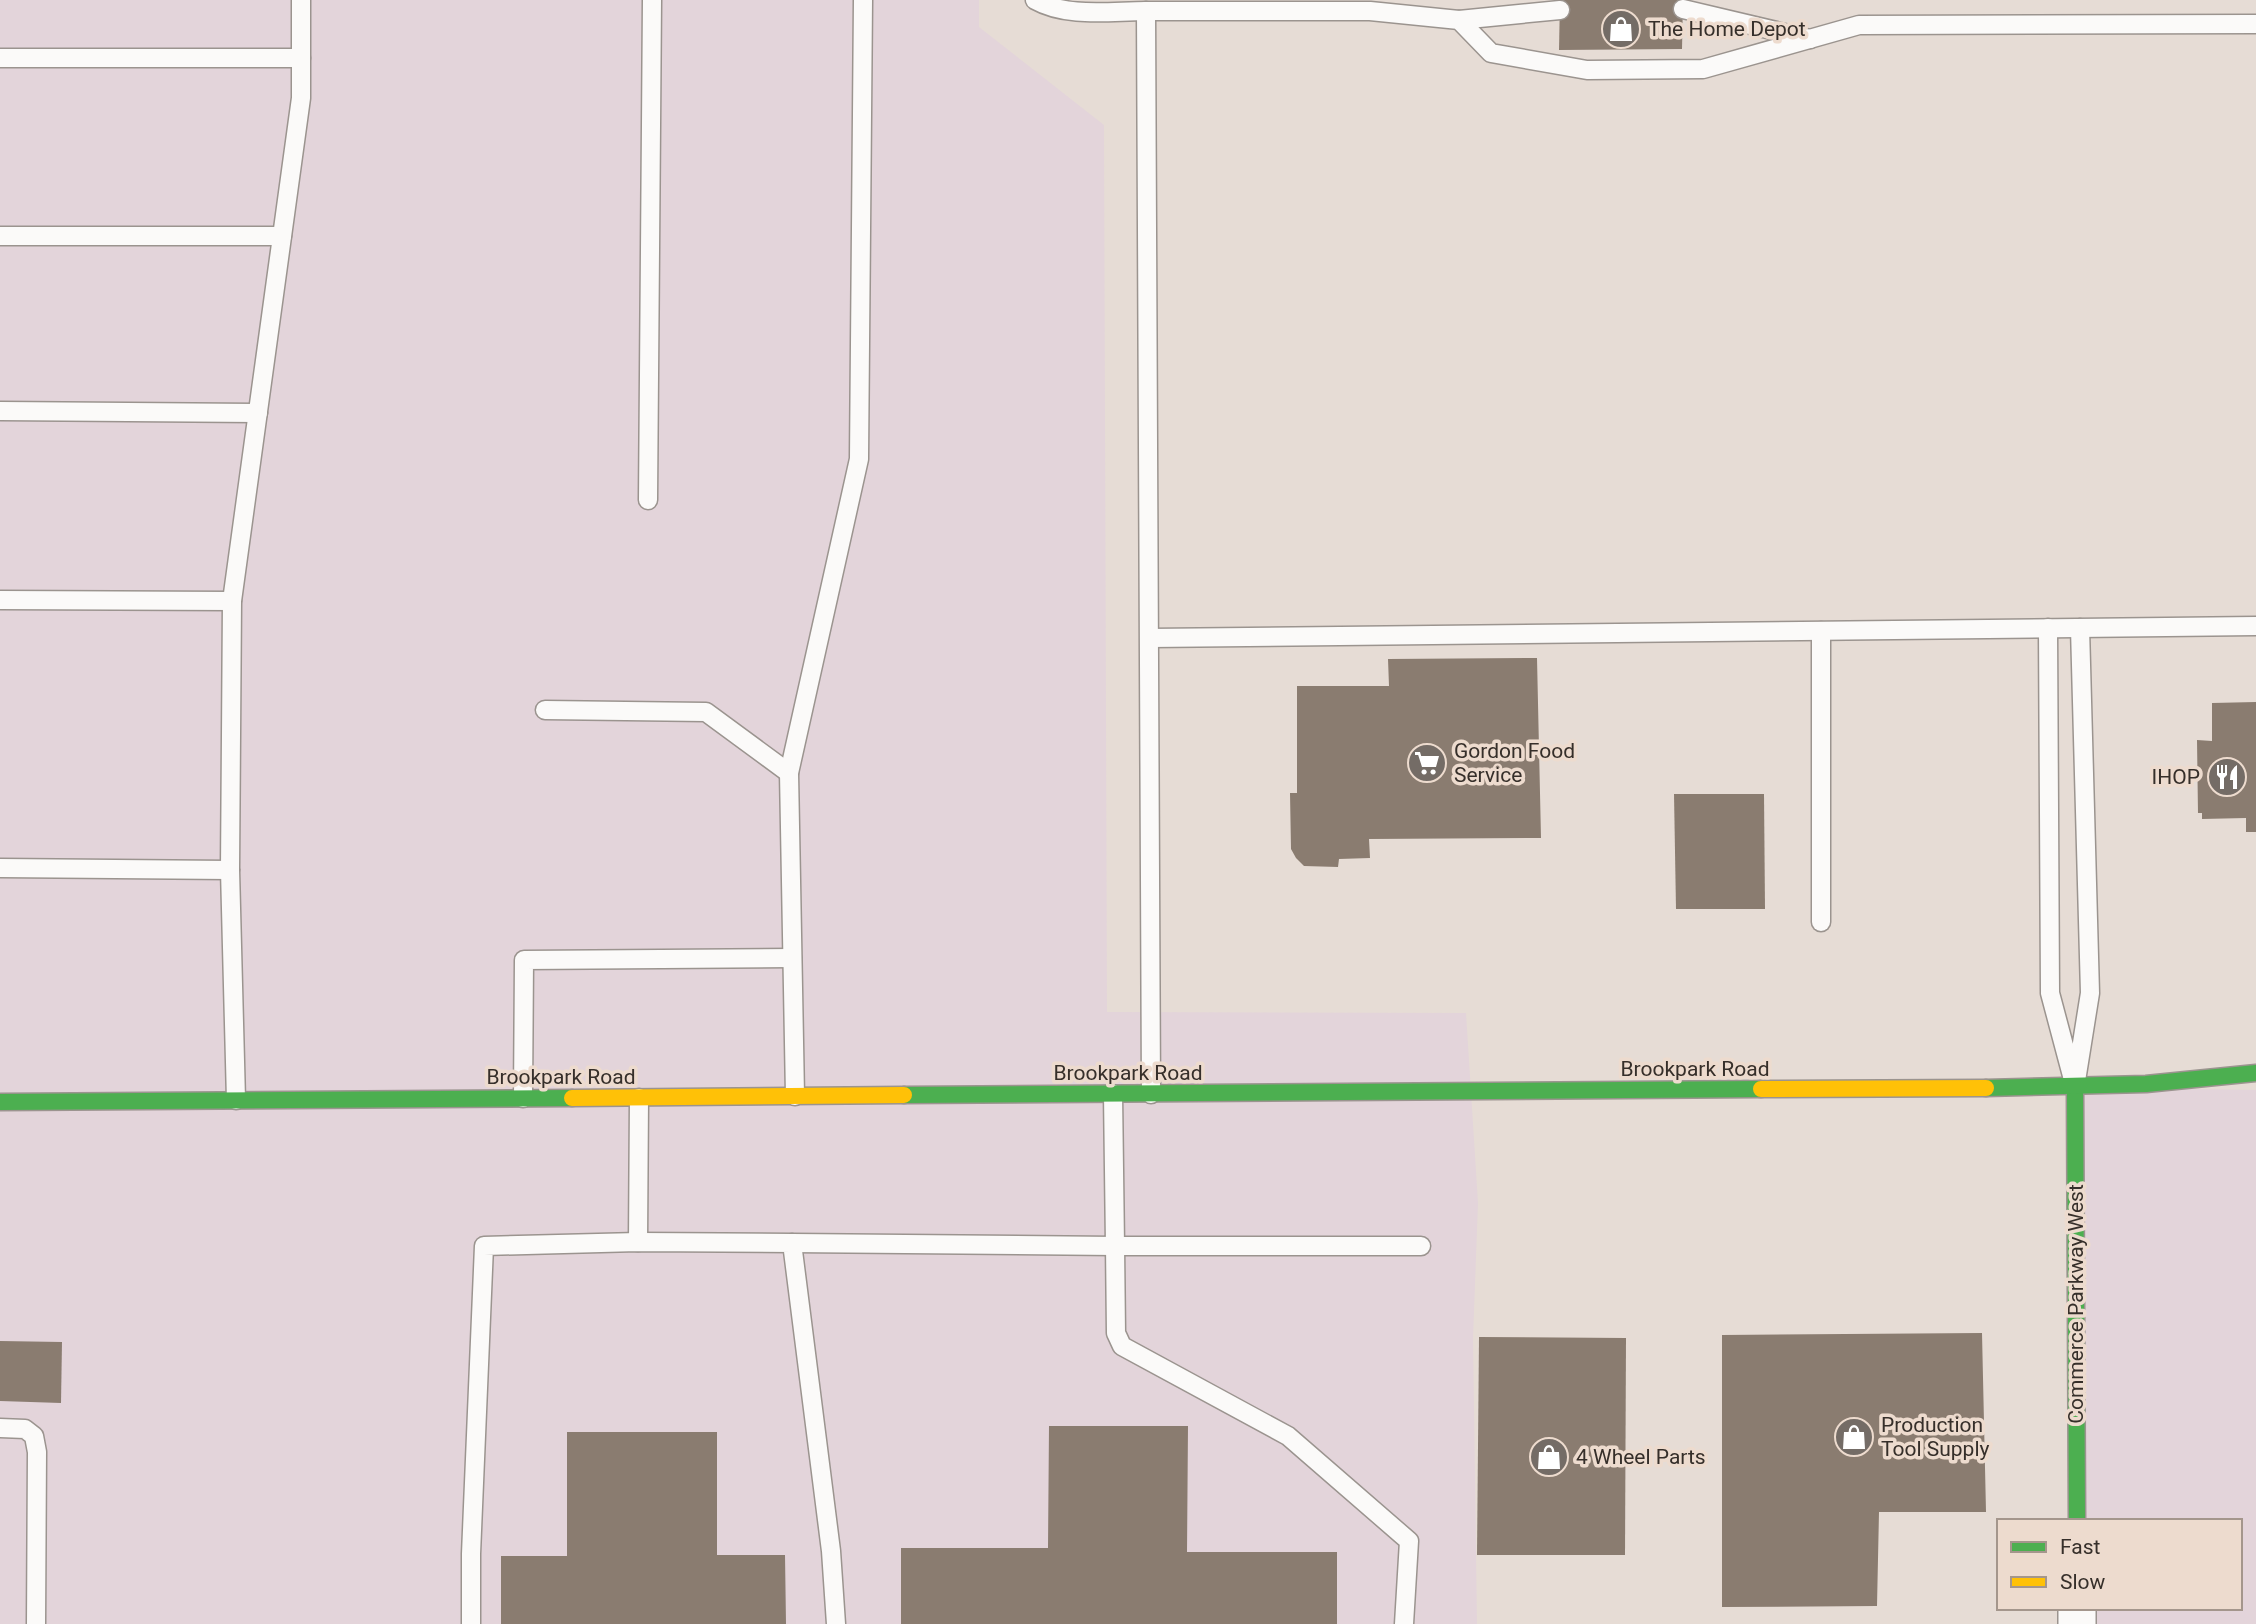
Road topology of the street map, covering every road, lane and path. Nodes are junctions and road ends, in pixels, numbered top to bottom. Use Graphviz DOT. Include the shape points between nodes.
graph roads {
  1 [pos="301,0"];
  2 [pos="652,0"];
  3 [pos="863,0"];
  4 [pos="1035,0"];
  5 [pos="1683,9"];
  6 [pos="1560,10"];
  7 [pos="1146,11"];
  8 [pos="1459,20"];
  9 [pos="2256,24"];
  10 [pos="1814,40"];
  11 [pos="0,58"];
  12 [pos="301,58"];
  13 [pos="0,236"];
  14 [pos="282,236"];
  15 [pos="0,411"];
  16 [pos="258,414"];
  17 [pos="648,500"];
  18 [pos="0,600"];
  19 [pos="232,601"];
  20 [pos="2256,626"];
  21 [pos="2048,628"];
  22 [pos="2080,628"];
  23 [pos="1821,631"];
  24 [pos="1150,638"];
  25 [pos="545,710"];
  26 [pos="789,773"];
  27 [pos="0,868"];
  28 [pos="230,870"];
  29 [pos="1821,922"];
  30 [pos="792,958"];
  31 [pos="2256,1073"];
  32 [pos="2075,1087"];
  33 [pos="1114,1094"];
  34 [pos="1151,1094"];
  35 [pos="795,1097"];
  36 [pos="523,1098"];
  37 [pos="639,1098"];
  38 [pos="236,1100"];
  39 [pos="0,1102"];
  40 [pos="638,1242"];
  41 [pos="792,1243"];
  42 [pos="1115,1246"];
  43 [pos="1421,1246"];
  44 [pos="0,1428"];
  45 [pos="2077,1519"];
  46 [pos="36,1624"];
  47 [pos="471,1624"];
  48 [pos="836,1624"];
  49 [pos="1405,1624"];
  1 -- 12 [label="lane"];
  2 -- 17 [label="lane"];
  3 -- 26 [label="lane" via="859,460"];
  4 -- 7 [label="lane" via="1071,11"];
  5 -- 10 [label="lane"];
  6 -- 8 [label="lane"];
  7 -- 8 [label="lane" via="1370,11"];
  7 -- 24 [label="lane"];
  8 -- 10 [label="lane" via="1492,53 1587,70 1703,69"];
  9 -- 10 [label="lane" via="1858,25"];
  11 -- 12 [label="lane"];
  12 -- 14 [label="lane" via="301,98"];
  13 -- 14 [label="lane"];
  14 -- 16 [label="lane"];
  15 -- 16 [label="lane"];
  16 -- 19 [label="lane"];
  18 -- 19 [label="lane"];
  19 -- 28 [label="lane"];
  20 -- 22 [label="lane"];
  21 -- 22 [label="lane"];
  21 -- 23 [label="lane"];
  21 -- 32 [label="lane" via="2050,993"];
  22 -- 32 [label="lane" via="2090,992"];
  23 -- 24 [label="lane"];
  23 -- 29 [label="lane"];
  24 -- 34 [label="lane"];
  25 -- 26 [label="lane" via="706,712"];
  26 -- 30 [label="lane"];
  27 -- 28 [label="lane"];
  28 -- 38 [label="lane"];
  30 -- 35 [label="lane"];
  30 -- 36 [label="lane" via="524,960"];
  31 -- 32 [label="main road, Brookpark Road"];
  32 -- 34 [label="main road, Brookpark Road"];
  32 -- 45 [label="main road, Commerce Parkway West"];
  33 -- 34 [label="main road, Brookpark Road"];
  33 -- 35 [label="main road, Brookpark Road"];
  33 -- 42 [label="lane"];
  35 -- 37 [label="main road, Brookpark Road"];
  36 -- 37 [label="main road, Brookpark Road"];
  36 -- 38 [label="main road, Brookpark Road"];
  37 -- 40 [label="lane"];
  38 -- 39 [label="main road, Brookpark Road"];
  40 -- 41 [label="lane"];
  40 -- 47 [label="lane" via="484,1246"];
  41 -- 42 [label="lane"];
  41 -- 48 [label="lane"];
  42 -- 43 [label="lane"];
  42 -- 49 [label="lane" via="1116,1333 1122,1346 1288,1436 1409,1541"];
  44 -- 46 [label="lane" via="24,1429 34,1436 37,1452"];
}
